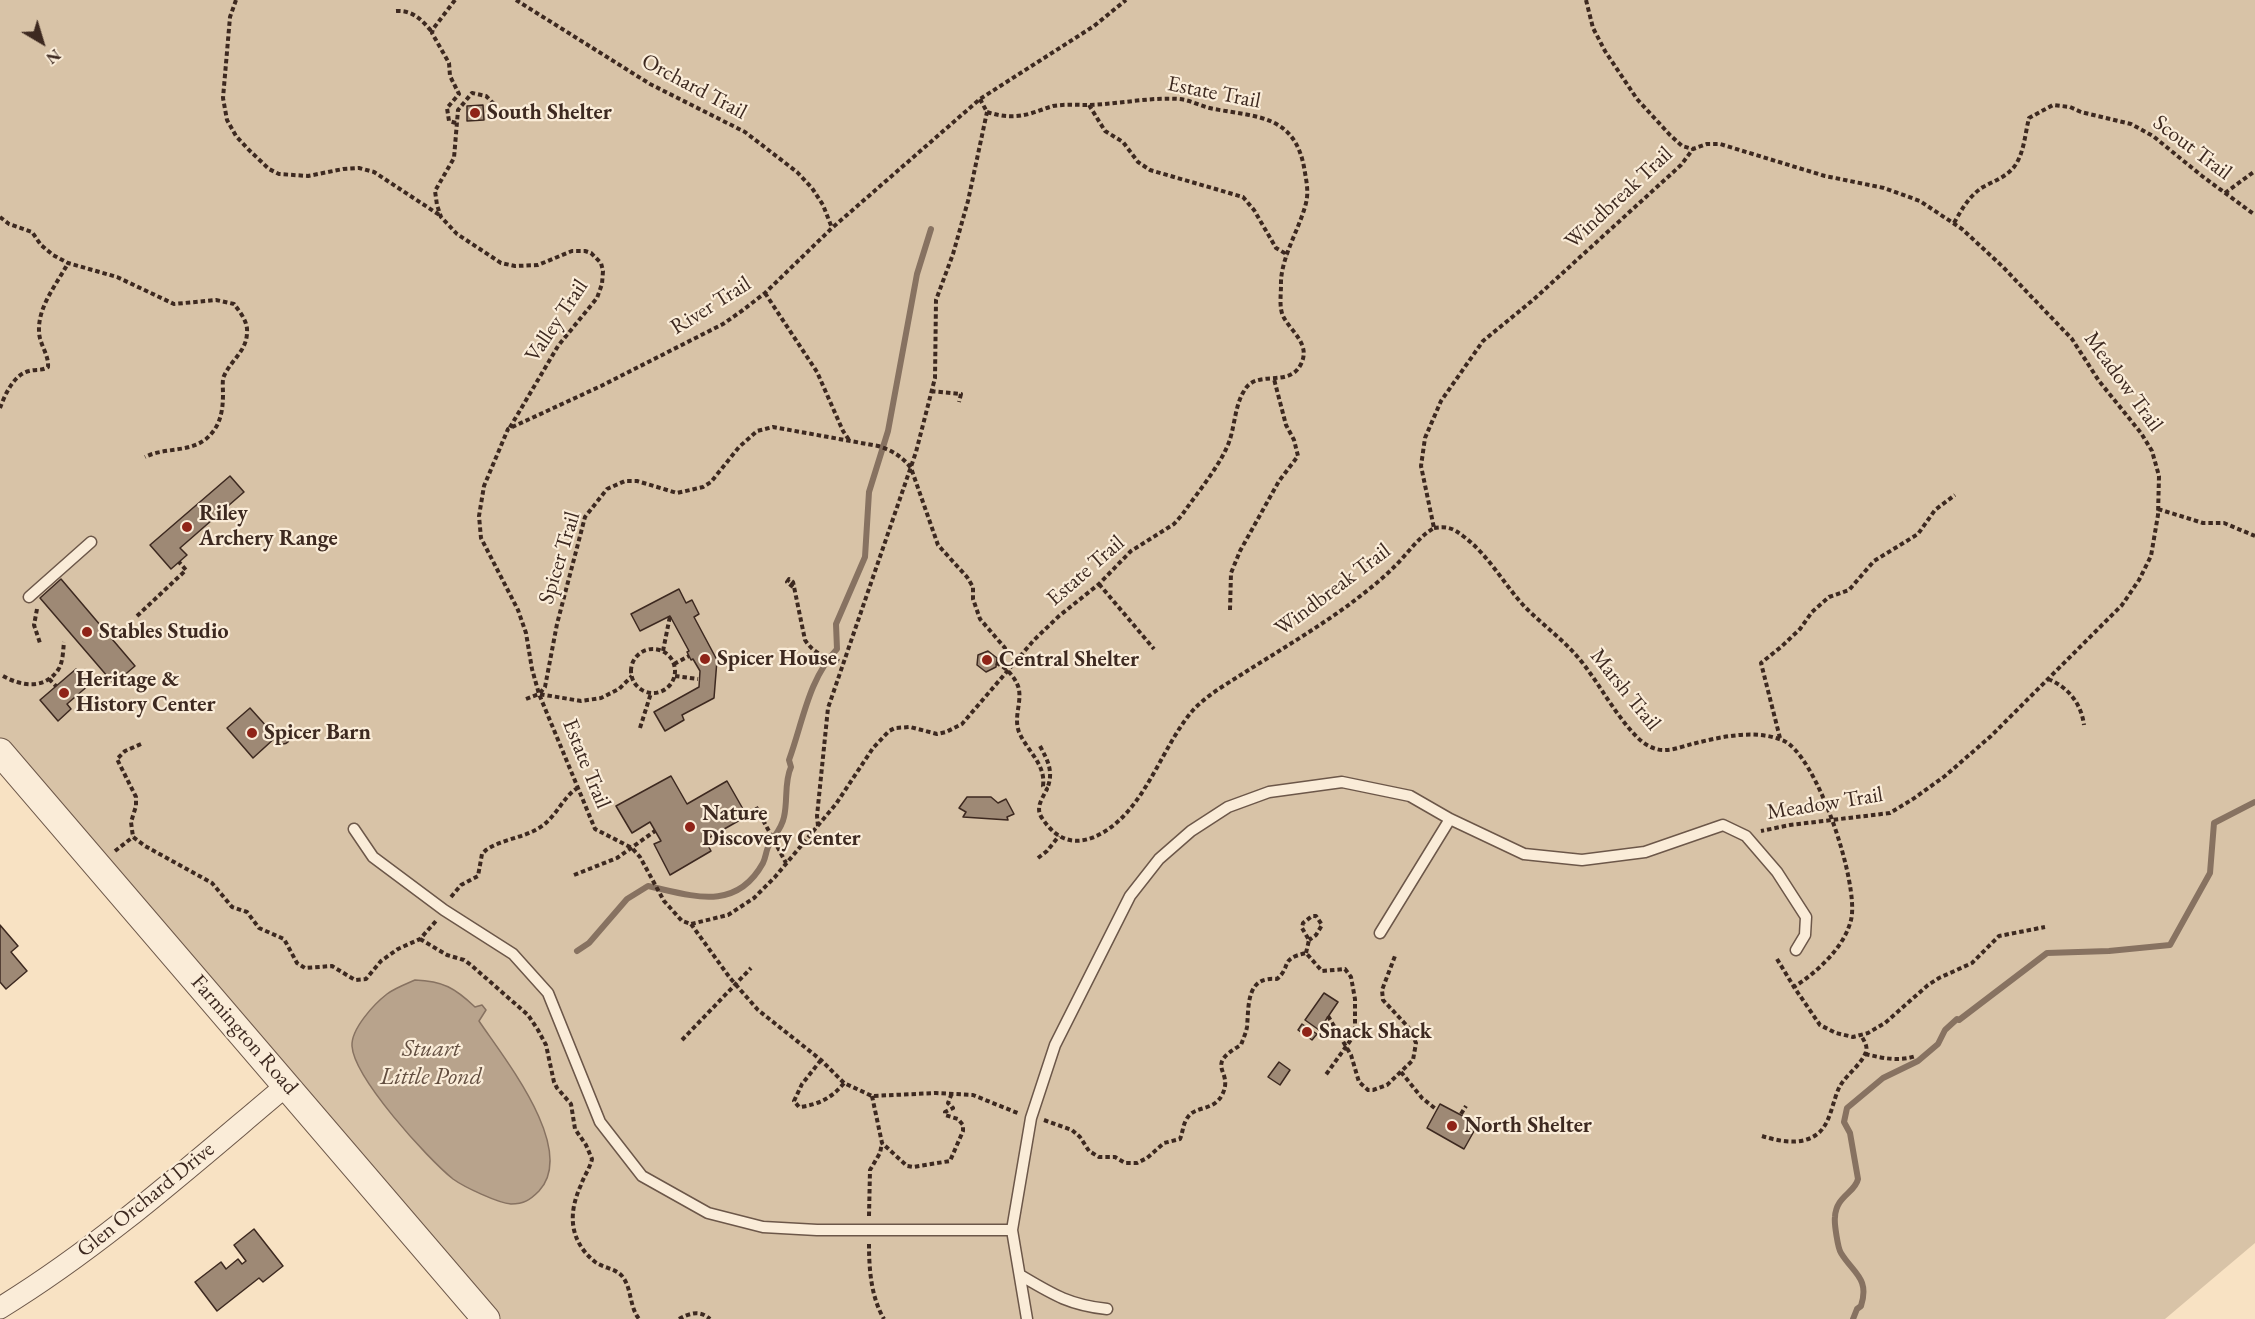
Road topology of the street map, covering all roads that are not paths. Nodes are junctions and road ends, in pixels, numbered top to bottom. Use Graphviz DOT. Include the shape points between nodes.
graph roads {
  1 [pos="91,542"];
  2 [pos="29,597"];
  3 [pos="0,752"];
  4 [pos="1450,819"];
  5 [pos="354,829"];
  6 [pos="1380,933"];
  7 [pos="1796,950"];
  8 [pos="287,1085"];
  9 [pos="1012,1230"];
  10 [pos="1020,1275"];
  11 [pos="0,1308"];
  12 [pos="1107,1309"];
  13 [pos="486,1319"];
  14 [pos="1027,1319"];
  1 -- 2 [label="lane"];
  3 -- 8 [label="street, Farmington Road"];
  4 -- 6 [label="lane"];
  4 -- 7 [label="lane" via="1524,854 1582,860 1645,852 1723,825 1746,836 1777,872 1806,917 1805,935"];
  4 -- 9 [label="lane" via="1410,796 1342,782 1269,792 1228,807 1191,831 1159,859 1130,896 1055,1046 1031,1118"];
  5 -- 9 [label="lane" via="373,857 444,910 513,954 548,993 600,1122 642,1176 708,1213 763,1227"];
  8 -- 11 [label="street, Glen Orchard Drive" via="104,1236"];
  8 -- 13 [label="street, Farmington Road"];
  9 -- 10 [label="lane"];
  10 -- 12 [label="lane" via="1081,1306"];
  10 -- 14 [label="lane"];
}
